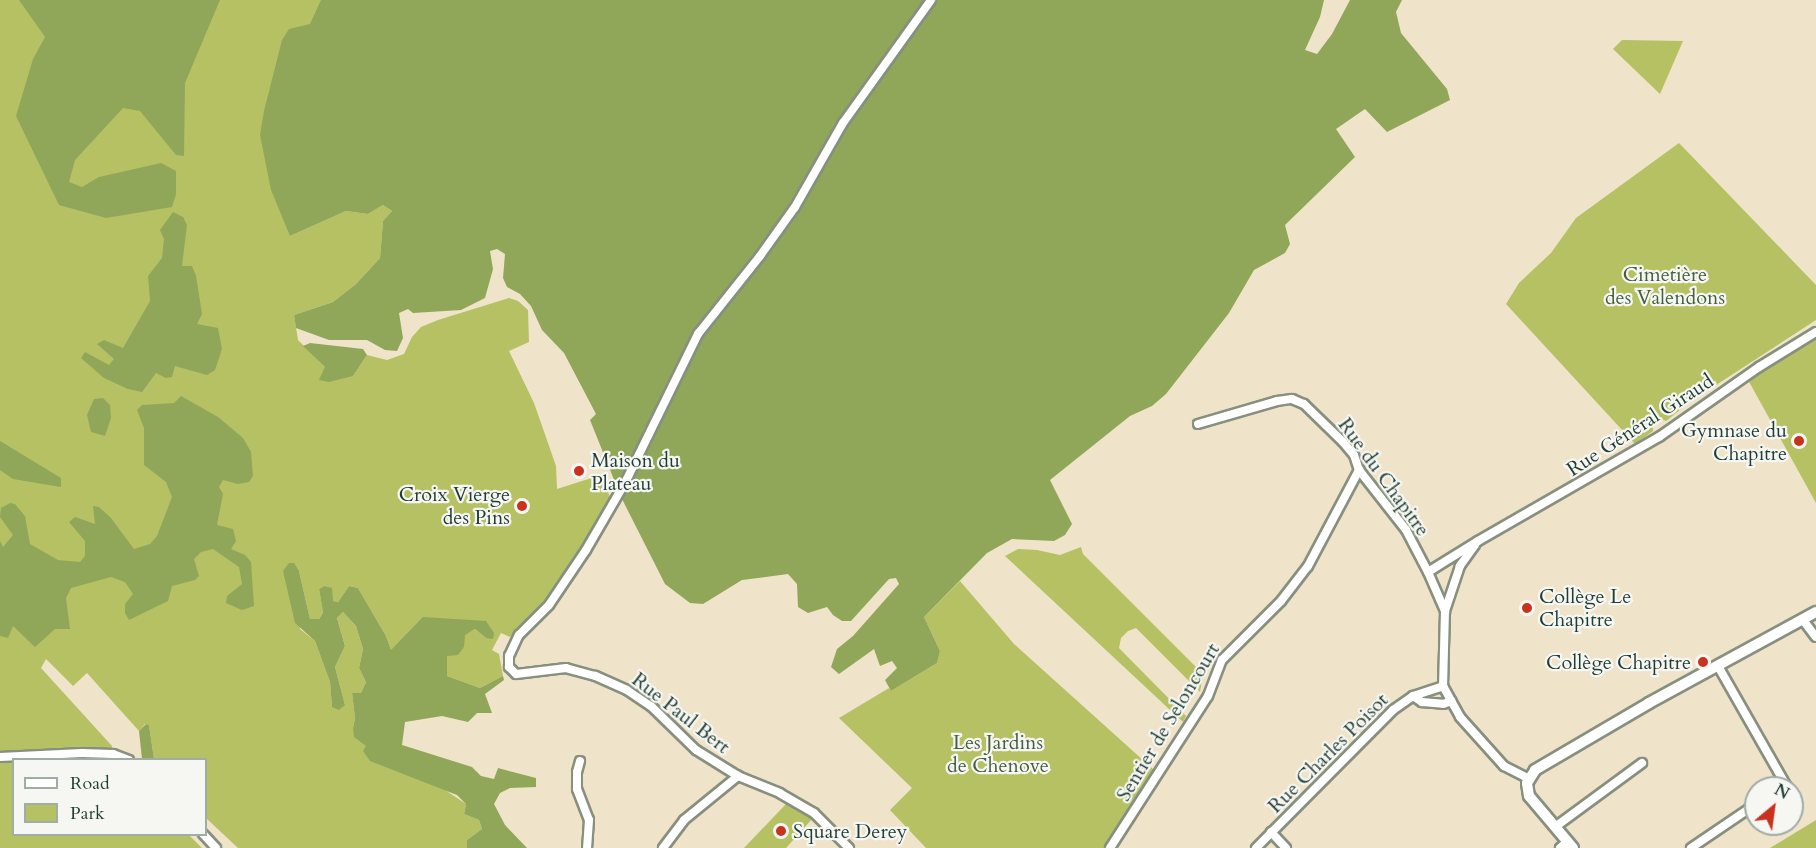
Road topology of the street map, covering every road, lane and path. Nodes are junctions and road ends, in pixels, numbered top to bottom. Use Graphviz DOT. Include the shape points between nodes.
graph roads {
  1 [pos="931,0"];
  2 [pos="1816,332"];
  3 [pos="1198,424"];
  4 [pos="1359,470"];
  5 [pos="1478,541"];
  6 [pos="1428,572"];
  7 [pos="1445,611"];
  8 [pos="1816,612"];
  9 [pos="1803,620"];
  10 [pos="1816,637"];
  11 [pos="1718,666"];
  12 [pos="1443,686"];
  13 [pos="1413,696"];
  14 [pos="1452,701"];
  15 [pos="0,757"];
  16 [pos="126,758"];
  17 [pos="580,761"];
  18 [pos="1642,764"];
  19 [pos="738,776"];
  20 [pos="1779,776"];
  21 [pos="1528,778"];
  22 [pos="1744,812"];
  23 [pos="1554,827"];
  24 [pos="1271,832"];
  25 [pos="205,836"];
  26 [pos="1567,846"];
  27 [pos="216,848"];
  28 [pos="587,848"];
  29 [pos="663,848"];
  30 [pos="849,848"];
  31 [pos="1110,848"];
  32 [pos="1256,848"];
  33 [pos="1286,848"];
  34 [pos="1691,848"];
  1 -- 19 [label="street, Rue Paul Bert" via="843,123 795,207 698,334 617,496 562,589 516,640 509,656 513,673 566,668 627,690 652,707 696,750"];
  2 -- 5 [label="street, Rue Général Giraud" via="1659,437"];
  3 -- 4 [label="street, Rue du Chapitre" via="1292,399 1319,417 1354,455"];
  4 -- 6 [label="street, Rue du Chapitre" via="1406,530"];
  4 -- 31 [label="street, Sentier de Seloncourt" via="1308,566 1281,601 1222,660 1208,696"];
  5 -- 6 [label="street, Rue Général Giraud"];
  5 -- 7 [label="street, Rue Général Giraud" via="1461,566"];
  6 -- 7 [label="street, Rue du Chapitre"];
  7 -- 12 [label="street, Rue Général Giraud"];
  8 -- 9 [label="street"];
  9 -- 10 [label="street"];
  9 -- 11 [label="street"];
  11 -- 20 [label="street"];
  11 -- 21 [label="street" via="1545,763"];
  12 -- 13 [label="street, Rue Charles Poisot"];
  12 -- 14 [label="street"];
  13 -- 14 [label="street" via="1422,702"];
  13 -- 24 [label="street, Rue Charles Poisot" via="1393,710"];
  14 -- 21 [label="street" via="1460,717 1504,766"];
  15 -- 16 [label="street" via="82,753"];
  17 -- 28 [label="street" via="577,789 589,820"];
  18 -- 23 [label="street"];
  19 -- 29 [label="street" via="684,820"];
  19 -- 30 [label="street, Rue Paul Bert" via="806,808"];
  21 -- 23 [label="street" via="1529,796"];
  22 -- 34 [label="street"];
  23 -- 26 [label="street"];
  24 -- 32 [label="street, Rue Charles Poisot"];
  24 -- 33 [label="street"];
  25 -- 27 [label="street"];
}
